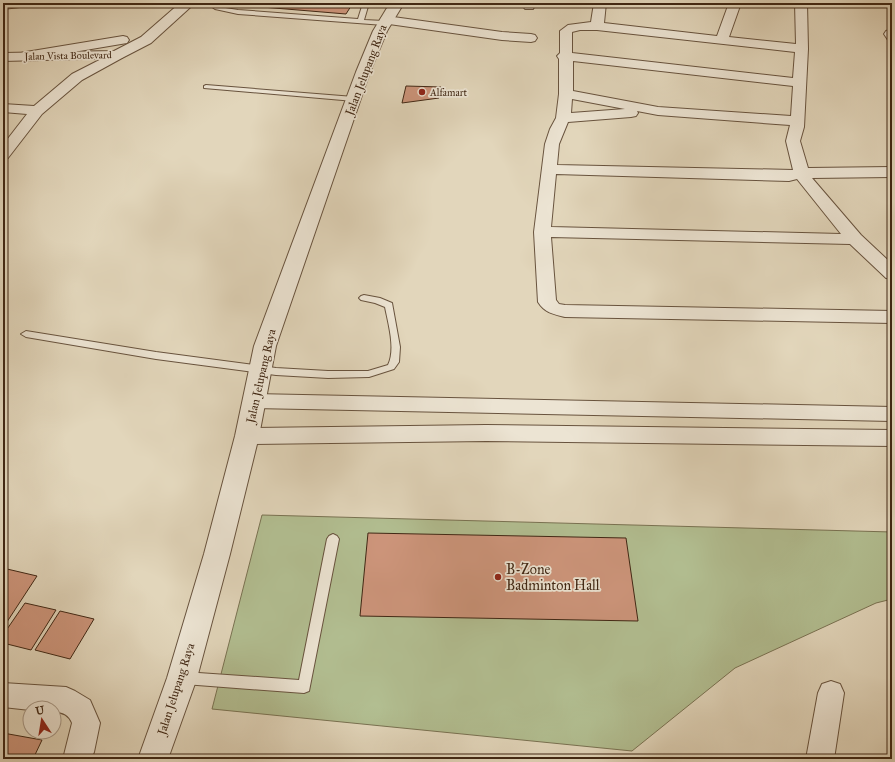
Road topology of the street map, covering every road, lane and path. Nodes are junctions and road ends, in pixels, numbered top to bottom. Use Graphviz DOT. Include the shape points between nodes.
graph roads {
  1 [pos="20,3"];
  2 [pos="188,3"];
  3 [pos="210,3"];
  4 [pos="366,3"];
  5 [pos="600,3"];
  6 [pos="735,3"];
  7 [pos="801,3"];
  8 [pos="3,4"];
  9 [pos="389,15"];
  10 [pos="361,21"];
  11 [pos="597,26"];
  12 [pos="892,33"];
  13 [pos="892,37"];
  14 [pos="530,38"];
  15 [pos="123,40"];
  16 [pos="722,40"];
  17 [pos="802,49"];
  18 [pos="116,55"];
  19 [pos="26,56"];
  20 [pos="564,56"];
  21 [pos="3,57"];
  22 [pos="799,83"];
  23 [pos="206,87"];
  24 [pos="566,94"];
  25 [pos="354,99"];
  26 [pos="3,108"];
  27 [pos="658,110"];
  28 [pos="37,111"];
  29 [pos="563,118"];
  30 [pos="797,121"];
  31 [pos="3,155"];
  32 [pos="549,169"];
  33 [pos="892,172"];
  34 [pos="799,177"];
  35 [pos="892,182"];
  36 [pos="542,232"];
  37 [pos="855,240"];
  38 [pos="892,274"];
  39 [pos="364,298"];
  40 [pos="892,317"];
  41 [pos="26,334"];
  42 [pos="260,370"];
  43 [pos="254,401"];
  44 [pos="561,407"];
  45 [pos="824,414"];
  46 [pos="892,414"];
  47 [pos="577,434"];
  48 [pos="247,436"];
  49 [pos="849,438"];
  50 [pos="892,438"];
  51 [pos="333,540"];
  52 [pos="182,678"];
  53 [pos="831,693"];
  54 [pos="3,695"];
  55 [pos="77,759"];
  56 [pos="152,759"];
  57 [pos="820,759"];
  1 -- 8 [label="street"];
  2 -- 18 [label="street, Jalan Vista Boulevard" via="146,40"];
  3 -- 10 [label="lane" via="217,8 238,12"];
  4 -- 10 [label="lane"];
  5 -- 11 [label="street"];
  6 -- 16 [label="street"];
  7 -- 17 [label="street"];
  9 -- 10 [label="lane"];
  9 -- 14 [label="street" via="502,36"];
  9 -- 25 [label="street, Jalan Jelupang Raya" via="363,72"];
  11 -- 16 [label="street"];
  11 -- 20 [label="street" via="579,26 566,31"];
  12 -- 13 [label="street"];
  15 -- 19 [label="street"];
  16 -- 17 [label="street"];
  17 -- 22 [label="street"];
  18 -- 19 [label="street, Jalan Vista Boulevard"];
  18 -- 28 [label="street" via="77,77"];
  19 -- 21 [label="street, Jalan Vista Boulevard"];
  20 -- 22 [label="street"];
  20 -- 24 [label="street"];
  22 -- 30 [label="street"];
  23 -- 25 [label="lane"];
  24 -- 27 [label="street"];
  24 -- 29 [label="street"];
  25 -- 42 [label="street, Jalan Jelupang Raya" via="265,346"];
  26 -- 28 [label="street"];
  27 -- 29 [label="street"];
  27 -- 30 [label="street"];
  28 -- 31 [label="street"];
  29 -- 32 [label="street" via="552,144"];
  30 -- 34 [label="street" via="793,141"];
  32 -- 34 [label="street"];
  32 -- 36 [label="street"];
  33 -- 34 [label="street"];
  34 -- 35 [label="street"];
  34 -- 37 [label="street"];
  36 -- 37 [label="street"];
  36 -- 40 [label="street" via="547,302 559,310"];
  37 -- 38 [label="street"];
  39 -- 42 [label="lane" via="389,305 395,345 392,366 383,372 371,374"];
  41 -- 42 [label="lane" via="220,366"];
  42 -- 43 [label="street, Jalan Jelupang Raya"];
  43 -- 44 [label="street"];
  43 -- 48 [label="street, Jalan Jelupang Raya"];
  44 -- 45 [label="street"];
  44 -- 47 [label="street"];
  45 -- 46 [label="street"];
  45 -- 49 [label="street"];
  47 -- 48 [label="street"];
  47 -- 49 [label="street"];
  48 -- 52 [label="street, Jalan Jelupang Raya"];
  49 -- 50 [label="street"];
  51 -- 52 [label="lane" via="304,687"];
  52 -- 56 [label="street, Jalan Jelupang Raya"];
  53 -- 57 [label="street"];
  54 -- 55 [label="street" via="66,700 80,709 86,723"];
}
